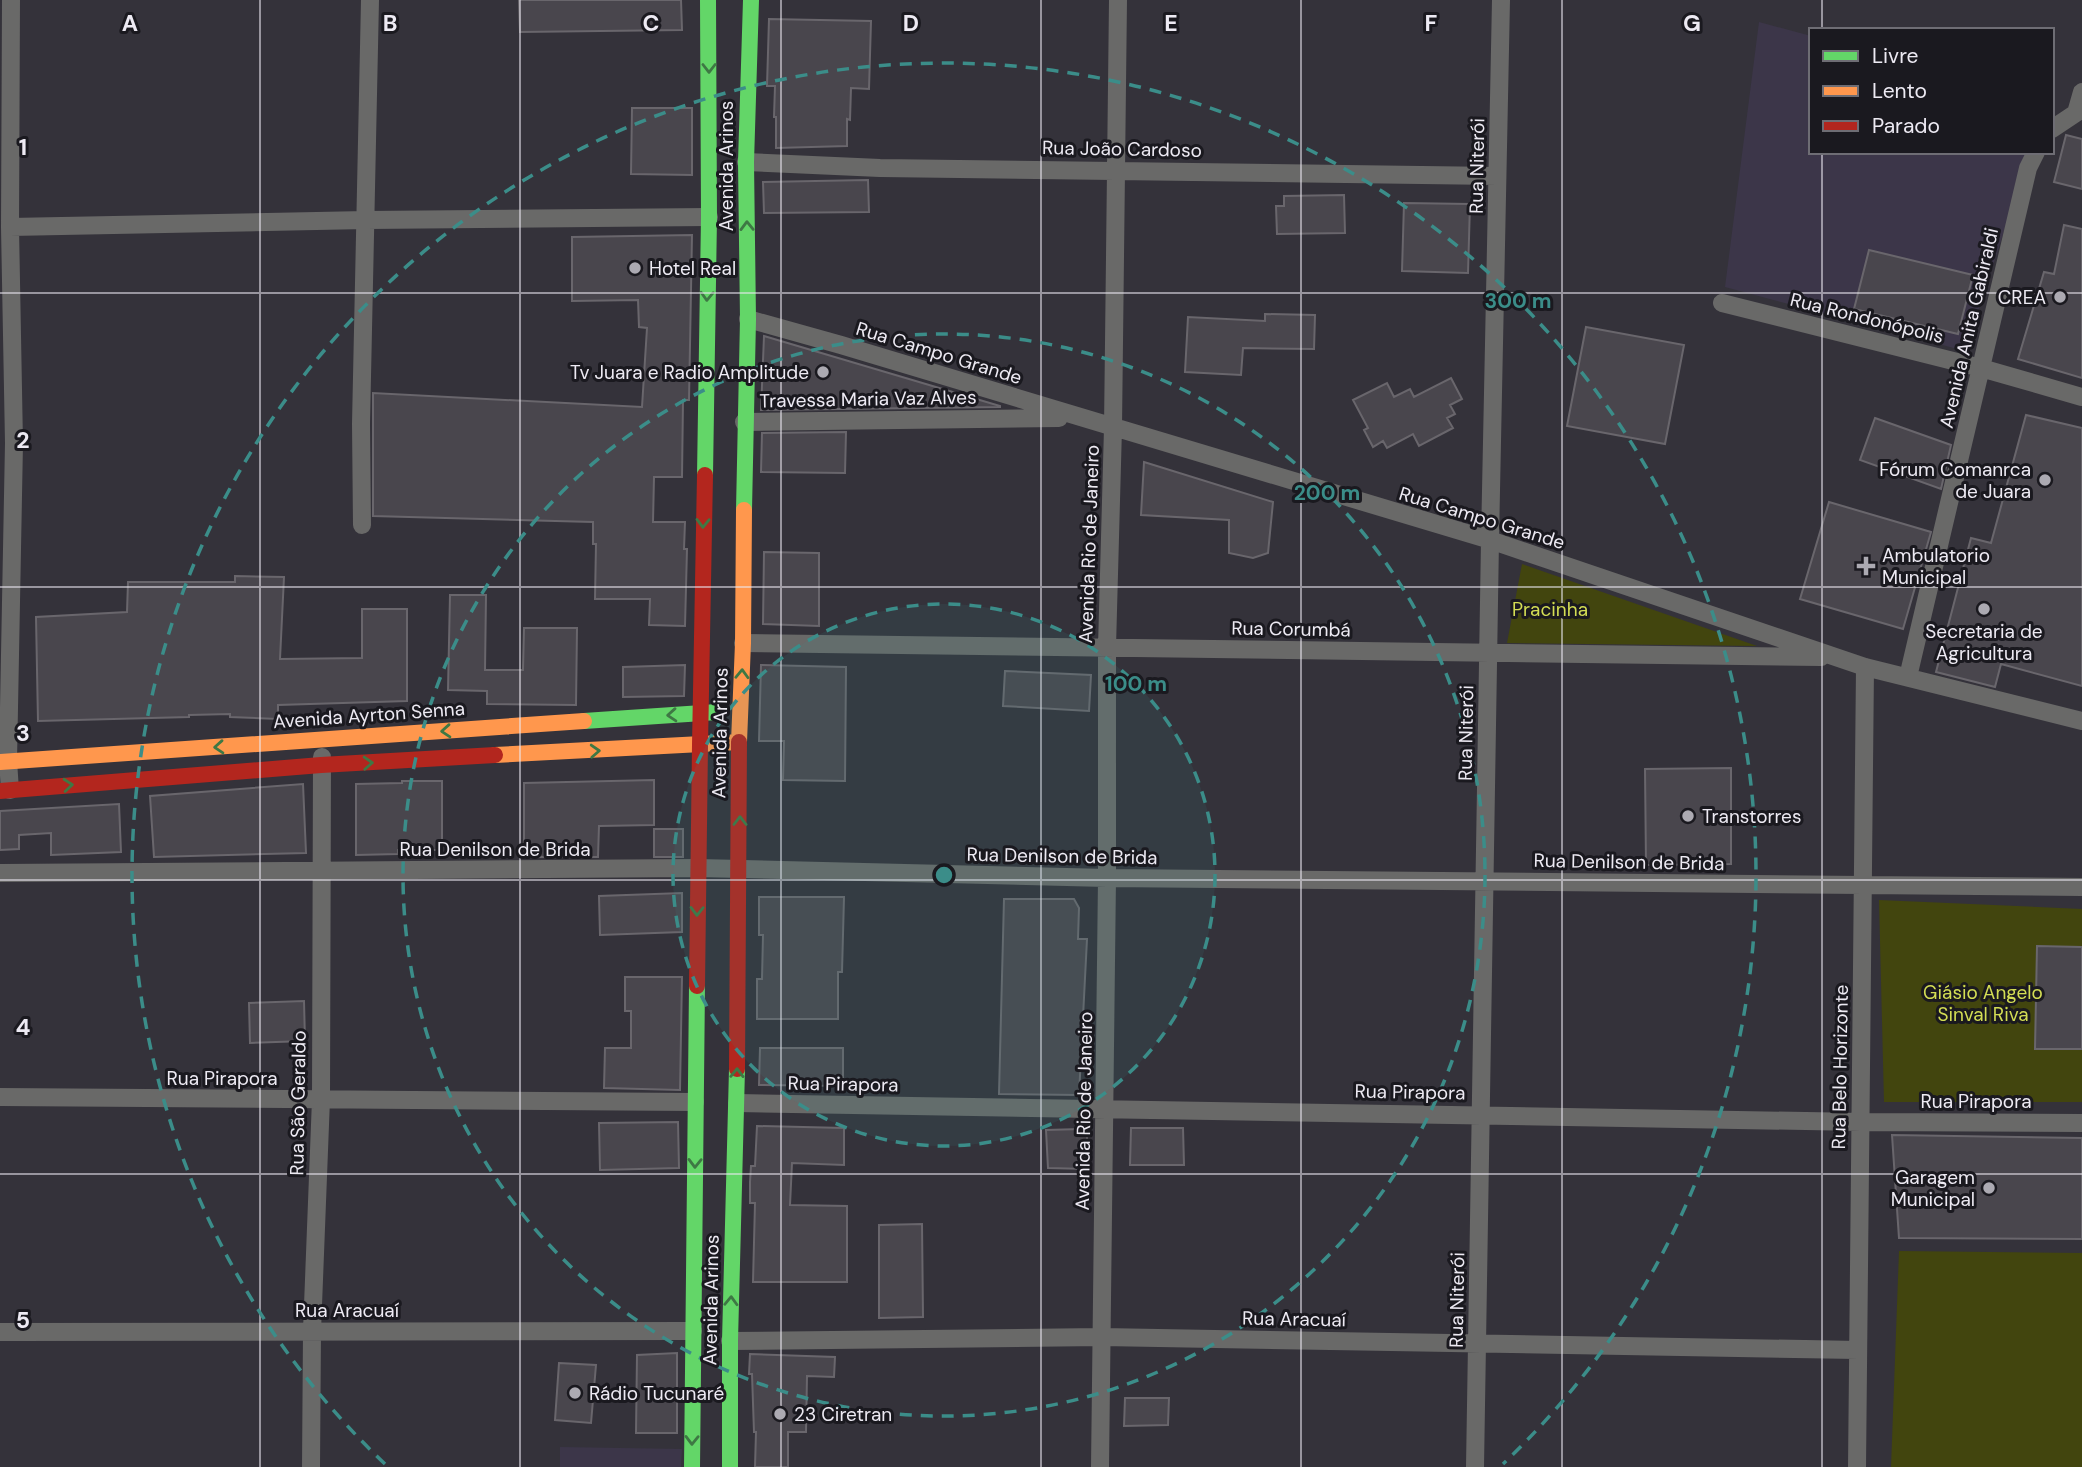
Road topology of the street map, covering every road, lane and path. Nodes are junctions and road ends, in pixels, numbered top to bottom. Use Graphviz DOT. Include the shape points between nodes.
graph roads {
  1 [pos="11,0"];
  2 [pos="370,0"];
  3 [pos="708,0"];
  4 [pos="751,0"];
  5 [pos="1118,0"];
  6 [pos="1501,0"];
  7 [pos="2082,92"];
  8 [pos="2079,114"];
  9 [pos="2054,128"];
  10 [pos="2035,154"];
  11 [pos="746,162"];
  12 [pos="1116,170"];
  13 [pos="1497,176"];
  14 [pos="709,217"];
  15 [pos="366,220"];
  16 [pos="10,227"];
  17 [pos="1722,303"];
  18 [pos="748,319"];
  19 [pos="1981,368"];
  20 [pos="2082,397"];
  21 [pos="1076,417"];
  22 [pos="744,422"];
  23 [pos="1113,428"];
  24 [pos="7,444"];
  25 [pos="362,525"];
  26 [pos="1490,540"];
  27 [pos="743,643"];
  28 [pos="1107,647"];
  29 [pos="1488,653"];
  30 [pos="1838,658"];
  31 [pos="1865,667"];
  32 [pos="1908,677"];
  33 [pos="740,710"];
  34 [pos="701,713"];
  35 [pos="2082,721"];
  36 [pos="546,724"];
  37 [pos="322,740"];
  38 [pos="739,742"];
  39 [pos="700,745"];
  40 [pos="547,753"];
  41 [pos="4,762"];
  42 [pos="321,765"];
  43 [pos="5,790"];
  44 [pos="698,869"];
  45 [pos="740,869"];
  46 [pos="320,872"];
  47 [pos="0,873"];
  48 [pos="1107,878"];
  49 [pos="1484,881"];
  50 [pos="1863,886"];
  51 [pos="2082,887"];
  52 [pos="0,1097"];
  53 [pos="321,1099"];
  54 [pos="695,1102"];
  55 [pos="737,1103"];
  56 [pos="1105,1110"];
  57 [pos="1481,1114"];
  58 [pos="1861,1122"];
  59 [pos="2082,1123"];
  60 [pos="312,1331"];
  61 [pos="693,1331"];
  62 [pos="0,1332"];
  63 [pos="1102,1337"];
  64 [pos="730,1341"];
  65 [pos="1477,1344"];
  66 [pos="1858,1350"];
  67 [pos="311,1467"];
  68 [pos="692,1467"];
  69 [pos="730,1467"];
  70 [pos="1100,1467"];
  71 [pos="1475,1467"];
  72 [pos="1857,1467"];
  1 -- 16 [label="street"];
  2 -- 15 [label="street"];
  3 -- 14 [label="main road, Avenida Arinos, one-way"];
  4 -- 11 [label="main road, Avenida Arinos"];
  5 -- 12 [label="street, Avenida Rio de Janeiro"];
  6 -- 13 [label="street, Rua Niterói"];
  7 -- 8 [label="street"];
  8 -- 9 [label="street"];
  10 -- 19 [label="street, Avenida Anita Gabiraldi"];
  11 -- 12 [label="street, Rua João Cardoso"];
  18 -- 11 [label="main road, Avenida Arinos, one-way"];
  12 -- 13 [label="street, Rua João Cardoso"];
  12 -- 23 [label="street, Avenida Rio de Janeiro"];
  13 -- 26 [label="street, Rua Niterói"];
  14 -- 15 [label="street"];
  14 -- 34 [label="main road, Avenida Arinos, one-way"];
  15 -- 16 [label="street"];
  15 -- 25 [label="street"];
  16 -- 24 [label="street"];
  17 -- 19 [label="street, Rua Rondonópolis"];
  18 -- 21 [label="street, Rua Campo Grande"];
  18 -- 22 [label="main road, Avenida Arinos"];
  19 -- 20 [label="street, Rua Rondonópolis"];
  19 -- 32 [label="street, Avenida Anita Gabiraldi"];
  21 -- 22 [label="street, Travessa Maria Vaz Alves"];
  21 -- 23 [label="street, Rua Campo Grande"];
  22 -- 27 [label="main road, Avenida Arinos"];
  23 -- 26 [label="street, Rua Campo Grande"];
  23 -- 28 [label="street, Avenida Rio de Janeiro"];
  24 -- 41 [label="street"];
  26 -- 29 [label="street, Rua Niterói"];
  26 -- 30 [label="street, Rua Campo Grande"];
  27 -- 28 [label="street, Rua Corumbá"];
  33 -- 27 [label="main road, Avenida Arinos, one-way"];
  28 -- 29 [label="street, Rua Corumbá"];
  28 -- 48 [label="street, Avenida Rio de Janeiro"];
  29 -- 30 [label="street, Rua Corumbá"];
  29 -- 49 [label="street, Rua Niterói"];
  30 -- 31 [label="street, Rua Campo Grande"];
  31 -- 32 [label="street, Rua Campo Grande"];
  31 -- 50 [label="street, Rua Belo Horizonte"];
  32 -- 35 [label="street, Rua Campo Grande"];
  33 -- 34 [label="main road, Avenida Ayrton Senna"];
  33 -- 38 [label="main road, Avenida Arinos"];
  34 -- 36 [label="main road, Avenida Ayrton Senna, one-way"];
  34 -- 39 [label="main road, Avenida Arinos"];
  36 -- 37 [label="main road, Avenida Ayrton Senna, one-way"];
  36 -- 40 [label="main road"];
  37 -- 41 [label="main road, Avenida Ayrton Senna, one-way"];
  37 -- 42 [label="street, Rua São Geraldo"];
  38 -- 39 [label="main road"];
  45 -- 38 [label="main road, Avenida Arinos, one-way"];
  40 -- 39 [label="main road, one-way"];
  39 -- 44 [label="main road, Avenida Arinos"];
  42 -- 40 [label="main road, one-way"];
  41 -- 43 [label="street"];
  43 -- 42 [label="main road, one-way"];
  42 -- 46 [label="street, Rua São Geraldo"];
  44 -- 45 [label="street, Rua Denilson de Brida"];
  44 -- 46 [label="street, Rua Denilson de Brida"];
  44 -- 54 [label="main road, Avenida Arinos, one-way"];
  45 -- 48 [label="street, Rua Denilson de Brida"];
  55 -- 45 [label="main road, Avenida Arinos, one-way"];
  46 -- 47 [label="street, Rua Denilson de Brida"];
  46 -- 53 [label="street, Rua São Geraldo"];
  48 -- 49 [label="street, Rua Denilson de Brida"];
  48 -- 56 [label="street, Avenida Rio de Janeiro"];
  49 -- 50 [label="street, Rua Denilson de Brida"];
  49 -- 57 [label="street, Rua Niterói"];
  50 -- 51 [label="street, Rua Denilson de Brida"];
  50 -- 58 [label="street, Rua Belo Horizonte"];
  52 -- 53 [label="street, Rua Pirapora"];
  53 -- 54 [label="street, Rua Pirapora"];
  53 -- 60 [label="street, Rua São Geraldo"];
  54 -- 61 [label="main road, Avenida Arinos, one-way"];
  55 -- 56 [label="street, Rua Pirapora"];
  64 -- 55 [label="main road, Avenida Arinos, one-way"];
  56 -- 57 [label="street, Rua Pirapora"];
  56 -- 63 [label="street, Avenida Rio de Janeiro"];
  57 -- 58 [label="street, Rua Pirapora"];
  57 -- 65 [label="street, Rua Niterói"];
  58 -- 59 [label="street, Rua Pirapora"];
  58 -- 66 [label="street, Rua Belo Horizonte"];
  60 -- 61 [label="street, Rua Aracuaí"];
  60 -- 62 [label="street, Rua Aracuaí"];
  60 -- 67 [label="street, Rua São Geraldo"];
  61 -- 68 [label="main road, Avenida Arinos, one-way"];
  63 -- 64 [label="street, Rua Aracuaí"];
  63 -- 65 [label="street, Rua Aracuaí"];
  63 -- 70 [label="street, Avenida Rio de Janeiro"];
  64 -- 69 [label="main road, Avenida Arinos"];
  65 -- 66 [label="street, Rua Aracuaí"];
  65 -- 71 [label="street, Rua Niterói"];
  66 -- 72 [label="street, Rua Belo Horizonte"];
}
